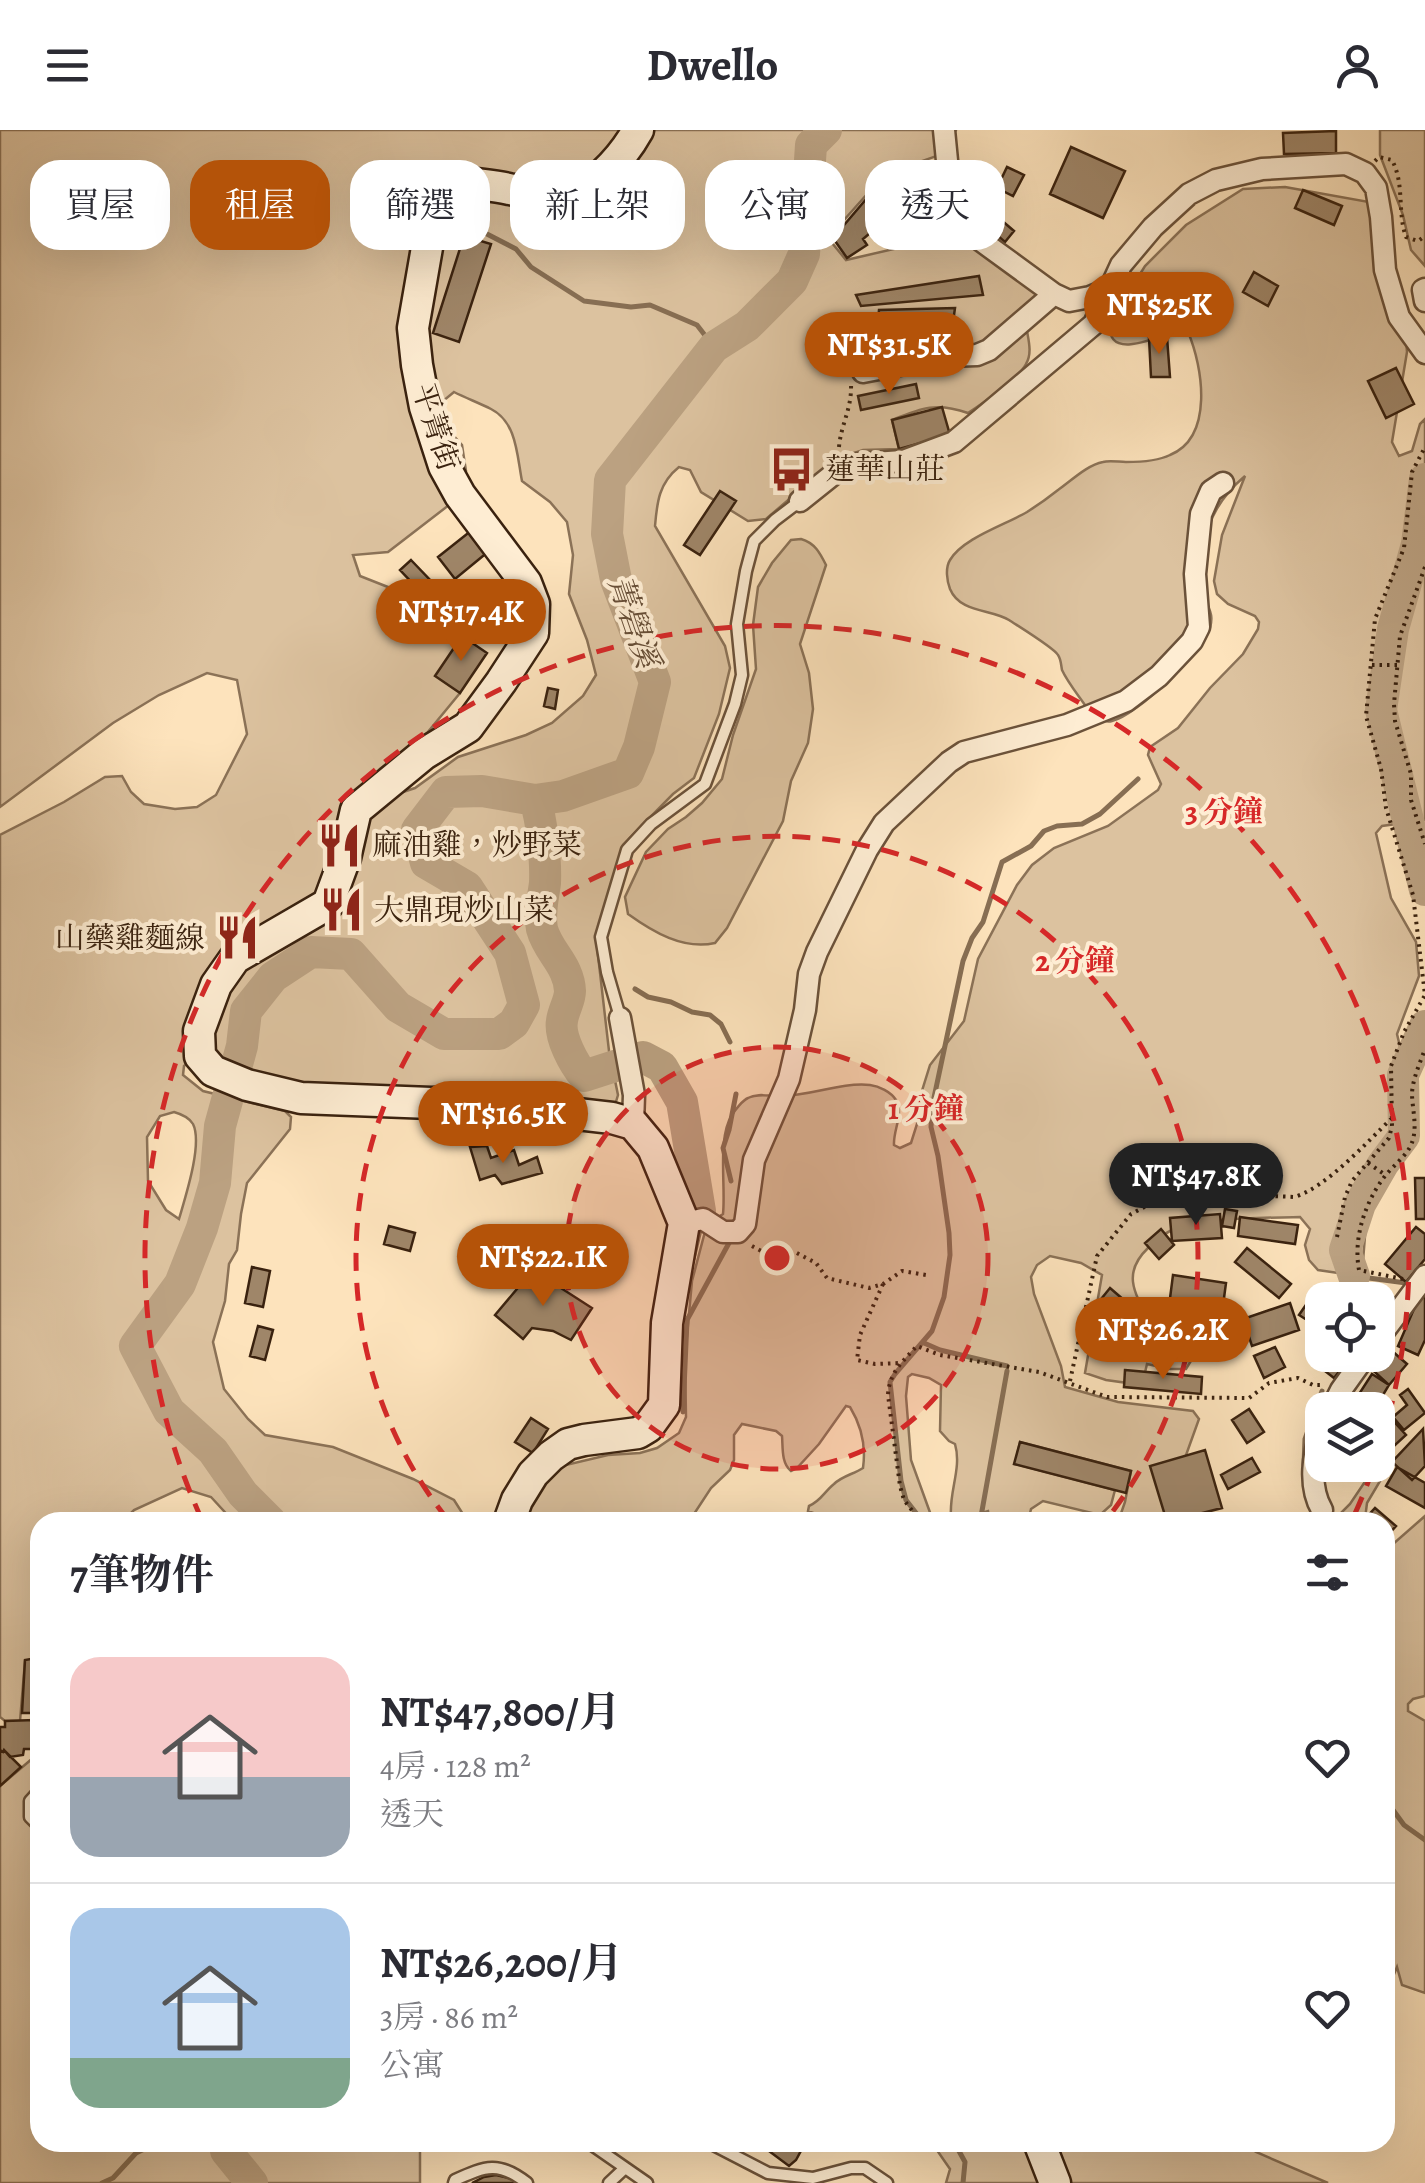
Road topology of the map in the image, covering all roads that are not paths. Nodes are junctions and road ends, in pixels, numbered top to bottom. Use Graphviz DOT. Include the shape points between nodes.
graph roads {
  1 [pos="944,130"];
  2 [pos="638,131"];
  3 [pos="1425,289"];
  4 [pos="1109,290"];
  5 [pos="1054,294"];
  6 [pos="1425,301"];
  7 [pos="1425,353"];
  8 [pos="857,377"];
  9 [pos="1223,482"];
  10 [pos="800,501"];
  11 [pos="620,1018"];
  12 [pos="634,1110"];
  13 [pos="684,1223"];
  14 [pos="1417,1278"];
  15 [pos="1395,1312"];
  16 [pos="1314,1482"];
  17 [pos="512,1512"];
  18 [pos="1322,1512"];
  19 [pos="602,2152"];
  20 [pos="727,2152"];
  21 [pos="1042,2152"];
  22 [pos="625,2168"];
  23 [pos="454,2183"];
  24 [pos="526,2183"];
  25 [pos="609,2183"];
  26 [pos="647,2183"];
  27 [pos="887,2183"];
  28 [pos="1055,2183"];
  1 -- 5 [label="street" via="958,213 980,240"];
  2 -- 12 [label="street, 平菁街" via="596,180 572,195 554,199 470,183 446,202 429,236 413,328 425,407 460,495 526,582 533,633 468,728 424,754 356,810 328,904 234,958 199,1031 200,1056 213,1071 301,1098 511,1102 612,1118"];
  3 -- 6 [label="street"];
  4 -- 5 [label="street" via="1069,300"];
  4 -- 7 [label="street" via="1121,265 1189,194 1262,168 1346,164 1365,172 1376,188 1384,270 1400,317"];
  4 -- 10 [label="street" via="1094,324 954,442 903,462 845,466"];
  5 -- 8 [label="street" via="989,350"];
  9 -- 13 [label="street" via="1211,491 1202,514 1194,574 1199,627 1159,676 1126,701 1067,725 964,752 884,823 809,974 789,1079 754,1160 746,1224 724,1232 703,1219"];
  10 -- 11 [label="lane" via="754,540 737,624 742,675 705,784 628,850 600,937"];
  11 -- 12 [label="street"];
  12 -- 13 [label="street"];
  13 -- 17 [label="street" via="667,1323 664,1405 638,1433 568,1444 533,1474"];
  14 -- 15 [label="street"];
  16 -- 18 [label="street"];
  19 -- 22 [label="lane"];
  20 -- 27 [label="lane" via="768,2173 813,2178 866,2168"];
  21 -- 28 [label="street"];
  22 -- 25 [label="lane"];
  22 -- 26 [label="lane"];
  23 -- 24 [label="lane" via="478,2170 503,2168"];
}
